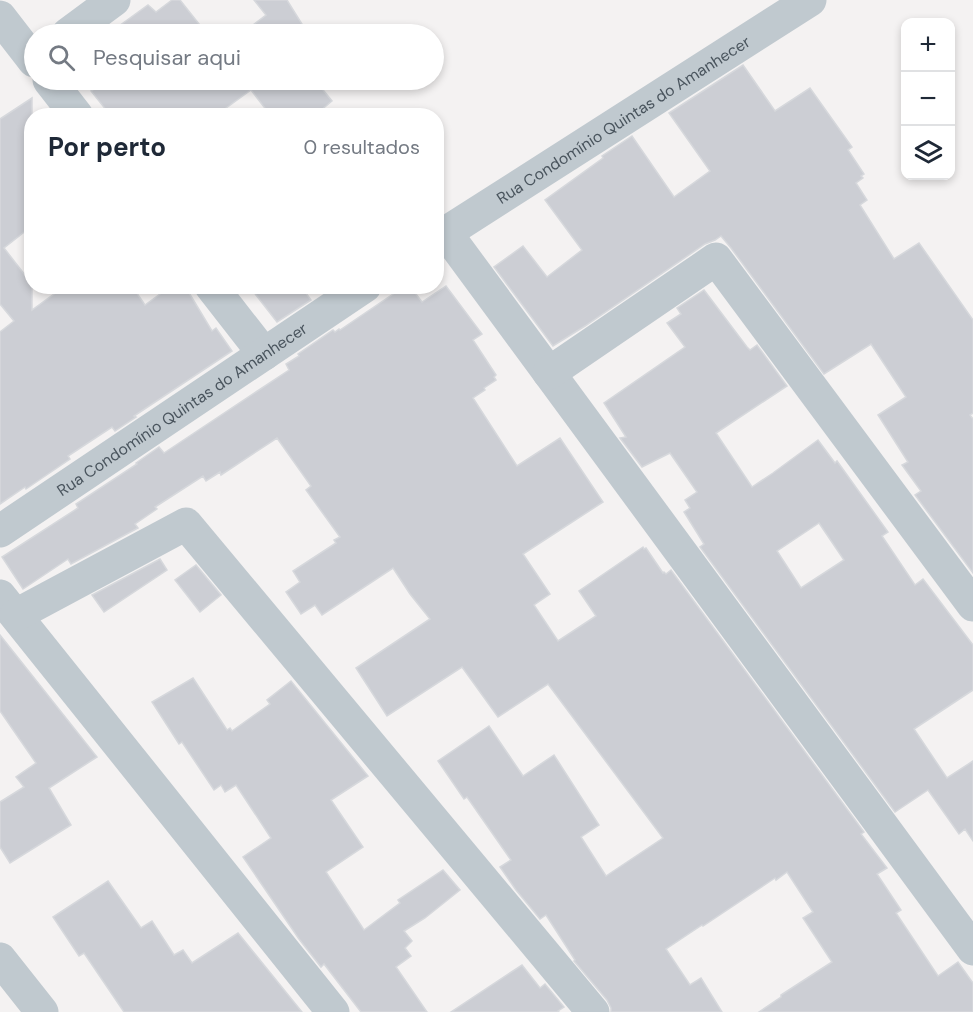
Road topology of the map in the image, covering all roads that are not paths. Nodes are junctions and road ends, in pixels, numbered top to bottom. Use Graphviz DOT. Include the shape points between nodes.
graph roads {
  1 [pos="114,0"];
  2 [pos="810,0"];
  3 [pos="0,16"];
  4 [pos="82,24"];
  5 [pos="24,47"];
  6 [pos="57,90"];
  7 [pos="71,108"];
  8 [pos="444,234"];
  9 [pos="444,240"];
  10 [pos="217,294"];
  11 [pos="353,294"];
  12 [pos="264,354"];
  13 [pos="549,373"];
  14 [pos="0,531"];
  15 [pos="8,605"];
  16 [pos="973,605"];
  17 [pos="972,946"];
  18 [pos="0,959"];
  19 [pos="42,1012"];
  20 [pos="333,1012"];
  21 [pos="593,1012"];
  1 -- 4 [label="street"];
  2 -- 8 [label="street, Rua Condomínio Quintas do Amanhecer"];
  3 -- 5 [label="street"];
  6 -- 7 [label="street"];
  9 -- 13 [label="street"];
  10 -- 12 [label="street"];
  11 -- 12 [label="street, Rua Condomínio Quintas do Amanhecer"];
  12 -- 14 [label="street, Rua Condomínio Quintas do Amanhecer"];
  13 -- 16 [label="street" via="716,259"];
  13 -- 17 [label="street"];
  15 -- 20 [label="street"];
  15 -- 21 [label="street" via="186,524"];
  18 -- 19 [label="street"];
}
